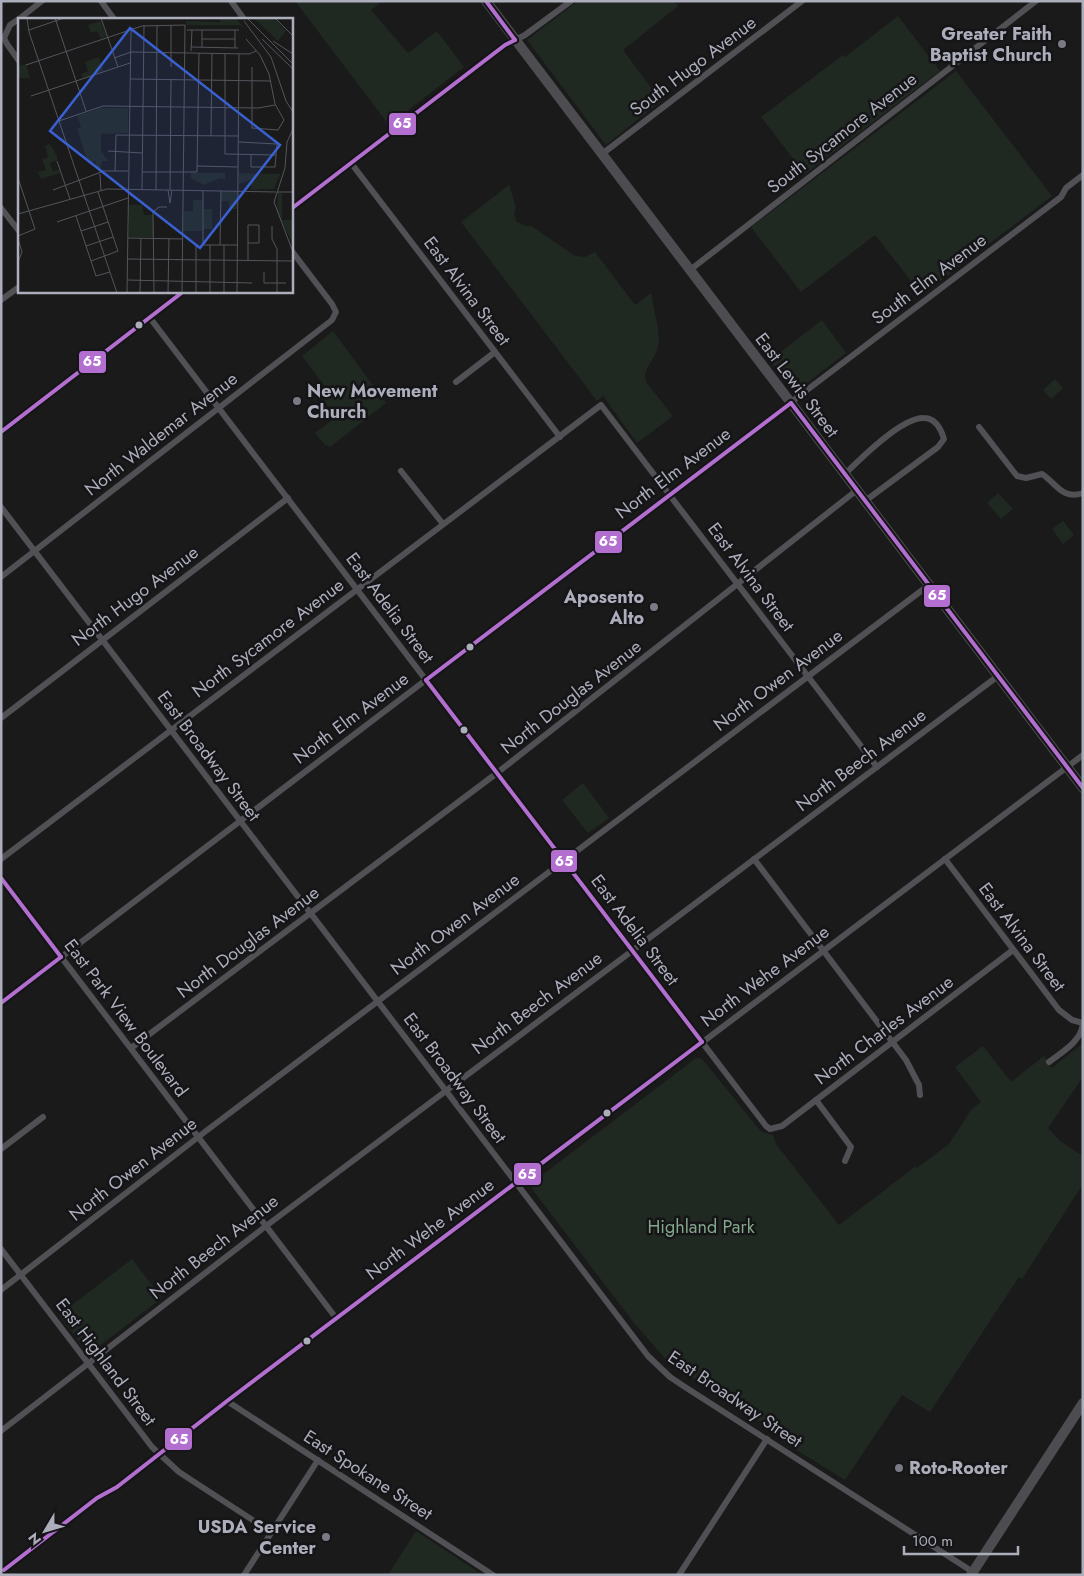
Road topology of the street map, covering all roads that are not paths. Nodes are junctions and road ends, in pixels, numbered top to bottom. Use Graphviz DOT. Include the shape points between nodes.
graph roads {
  1 [pos="42,1"];
  2 [pos="101,1"];
  3 [pos="231,1"];
  4 [pos="486,1"];
  5 [pos="571,1"];
  6 [pos="802,1"];
  7 [pos="1036,1"];
  8 [pos="20,18"];
  9 [pos="113,18"];
  10 [pos="243,18"];
  11 [pos="18,20"];
  12 [pos="515,40"];
  13 [pos="18,60"];
  14 [pos="602,154"];
  15 [pos="352,163"];
  16 [pos="1083,175"];
  17 [pos="1,208"];
  18 [pos="292,208"];
  19 [pos="18,230"];
  20 [pos="292,251"];
  21 [pos="690,270"];
  22 [pos="18,288"];
  23 [pos="183,292"];
  24 [pos="1,300"];
  25 [pos="150,318"];
  26 [pos="496,352"];
  27 [pos="456,382"];
  28 [pos="791,403"];
  29 [pos="601,405"];
  30 [pos="219,408"];
  31 [pos="979,426"];
  32 [pos="1,432"];
  33 [pos="560,437"];
  34 [pos="401,470"];
  35 [pos="845,474"];
  36 [pos="857,490"];
  37 [pos="1083,493"];
  38 [pos="670,495"];
  39 [pos="288,498"];
  40 [pos="865,501"];
  41 [pos="1,507"];
  42 [pos="443,524"];
  43 [pos="35,551"];
  44 [pos="1,576"];
  45 [pos="738,584"];
  46 [pos="929,585"];
  47 [pos="357,589"];
  48 [pos="103,640"];
  49 [pos="808,676"];
  50 [pos="998,676"];
  51 [pos="426,680"];
  52 [pos="1,718"];
  53 [pos="171,730"];
  54 [pos="1083,755"];
  55 [pos="877,767"];
  56 [pos="1067,767"];
  57 [pos="497,774"];
  58 [pos="1083,788"];
  59 [pos="240,821"];
  60 [pos="1,859"];
  61 [pos="945,859"];
  62 [pos="754,860"];
  63 [pos="564,861"];
  64 [pos="1,878"];
  65 [pos="311,914"];
  66 [pos="1014,950"];
  67 [pos="632,951"];
  68 [pos="824,951"];
  69 [pos="61,957"];
  70 [pos="378,1002"];
  71 [pos="1,1003"];
  72 [pos="1083,1023"];
  73 [pos="702,1042"];
  74 [pos="894,1042"];
  75 [pos="131,1048"];
  76 [pos="1049,1062"];
  77 [pos="445,1090"];
  78 [pos="920,1095"];
  79 [pos="816,1100"];
  80 [pos="43,1117"];
  81 [pos="770,1129"];
  82 [pos="198,1137"];
  83 [pos="1,1149"];
  84 [pos="845,1161"];
  85 [pos="516,1183"];
  86 [pos="266,1226"];
  87 [pos="1,1249"];
  88 [pos="21,1275"];
  89 [pos="1,1290"];
  90 [pos="336,1318"];
  91 [pos="88,1363"];
  92 [pos="227,1401"];
  93 [pos="1083,1403"];
  94 [pos="1,1431"];
  95 [pos="767,1439"];
  96 [pos="160,1454"];
  97 [pos="318,1460"];
  98 [pos="272,1532"];
  99 [pos="2,1569"];
  100 [pos="972,1574"];
  101 [pos="11,1575"];
  102 [pos="244,1575"];
  103 [pos="493,1575"];
  104 [pos="679,1575"];
  1 -- 8 [label="street"];
  2 -- 9 [label="street"];
  3 -- 10 [label="street"];
  4 -- 12 [label="main road, East Lewis Street"];
  5 -- 12 [label="street"];
  6 -- 14 [label="street, South Hugo Avenue"];
  7 -- 21 [label="street, South Sycamore Avenue"];
  11 -- 13 [label="street" via="10,25 4,38"];
  12 -- 14 [label="main road, East Lewis Street"];
  12 -- 15 [label="street"];
  14 -- 21 [label="main road, East Lewis Street"];
  15 -- 18 [label="street"];
  15 -- 26 [label="street, East Alvina Street"];
  16 -- 28 [label="street, South Elm Avenue" via="1066,188 1061,197"];
  17 -- 19 [label="street"];
  20 -- 30 [label="street, North Waldemar Avenue" via="336,312 332,320"];
  21 -- 28 [label="main road, East Lewis Street"];
  22 -- 24 [label="street"];
  23 -- 25 [label="street"];
  25 -- 30 [label="street, East Adelia Street"];
  25 -- 32 [label="street"];
  26 -- 27 [label="street"];
  26 -- 33 [label="street, East Alvina Street"];
  28 -- 35 [label="main road, East Lewis Street"];
  28 -- 38 [label="street, North Elm Avenue"];
  29 -- 33 [label="street, North Sycamore Avenue"];
  29 -- 38 [label="street, East Alvina Street"];
  30 -- 39 [label="street, East Adelia Street"];
  30 -- 43 [label="street, North Waldemar Avenue"];
  31 -- 37 [label="street" via="1017,476 1026,478 1042,474 1069,495"];
  33 -- 42 [label="street, North Sycamore Avenue"];
  34 -- 42 [label="street"];
  35 -- 36 [label="main road, East Lewis Street"];
  35 -- 40 [label="street" via="877,443 914,420 925,418 938,425 944,439 938,448"];
  36 -- 40 [label="main road, East Lewis Street"];
  36 -- 45 [label="street, North Douglas Avenue"];
  38 -- 45 [label="street, East Alvina Street"];
  38 -- 51 [label="street, North Elm Avenue"];
  39 -- 47 [label="street, East Adelia Street"];
  39 -- 48 [label="street, North Hugo Avenue"];
  40 -- 46 [label="main road, East Lewis Street"];
  41 -- 43 [label="street, East Broadway Street"];
  42 -- 47 [label="street, North Sycamore Avenue"];
  43 -- 44 [label="street, North Waldemar Avenue"];
  43 -- 48 [label="street, East Broadway Street"];
  45 -- 49 [label="street, East Alvina Street"];
  45 -- 57 [label="street, North Douglas Avenue"];
  46 -- 49 [label="street, North Owen Avenue"];
  46 -- 50 [label="main road, East Lewis Street"];
  47 -- 51 [label="street, East Adelia Street"];
  47 -- 53 [label="street, North Sycamore Avenue"];
  48 -- 52 [label="street, North Hugo Avenue"];
  48 -- 53 [label="street, East Broadway Street"];
  49 -- 55 [label="street, East Alvina Street"];
  49 -- 63 [label="street, North Owen Avenue"];
  50 -- 55 [label="street, North Beech Avenue"];
  50 -- 56 [label="main road, East Lewis Street"];
  51 -- 57 [label="street, East Adelia Street"];
  51 -- 59 [label="street, North Elm Avenue"];
  53 -- 59 [label="street, East Broadway Street"];
  53 -- 60 [label="street, North Sycamore Avenue"];
  54 -- 56 [label="street, North Wehe Avenue"];
  55 -- 62 [label="street, North Beech Avenue"];
  56 -- 58 [label="main road, East Lewis Street"];
  56 -- 61 [label="street, North Wehe Avenue"];
  57 -- 63 [label="street, East Adelia Street"];
  57 -- 65 [label="street, North Douglas Avenue"];
  59 -- 65 [label="street, East Broadway Street"];
  59 -- 69 [label="street, North Elm Avenue"];
  61 -- 66 [label="street, East Alvina Street"];
  61 -- 68 [label="street, North Wehe Avenue"];
  62 -- 67 [label="street, North Beech Avenue"];
  62 -- 68 [label="street"];
  63 -- 67 [label="street, East Adelia Street"];
  63 -- 70 [label="street, North Owen Avenue"];
  64 -- 69 [label="street, East Park View Boulevard"];
  65 -- 70 [label="street, East Broadway Street"];
  65 -- 75 [label="street, North Douglas Avenue"];
  66 -- 72 [label="street, East Alvina Street" via="1059,1010 1072,1020"];
  66 -- 74 [label="street, North Charles Avenue"];
  67 -- 73 [label="street, East Adelia Street"];
  67 -- 77 [label="street, North Beech Avenue"];
  68 -- 73 [label="street, North Wehe Avenue"];
  68 -- 74 [label="street"];
  69 -- 71 [label="street, North Elm Avenue"];
  69 -- 75 [label="street, East Park View Boulevard"];
  70 -- 77 [label="street, East Broadway Street"];
  70 -- 82 [label="street, North Owen Avenue"];
  72 -- 76 [label="street" via="1077,1039"];
  73 -- 81 [label="street, East Adelia Street"];
  73 -- 85 [label="street, North Wehe Avenue"];
  74 -- 78 [label="street" via="914,1073"];
  74 -- 79 [label="street, North Charles Avenue"];
  75 -- 82 [label="street, East Park View Boulevard"];
  77 -- 85 [label="street, East Broadway Street"];
  77 -- 86 [label="street, North Beech Avenue"];
  79 -- 81 [label="street, North Charles Avenue" via="782,1126"];
  79 -- 84 [label="street" via="851,1147"];
  80 -- 83 [label="street"];
  82 -- 86 [label="street, East Park View Boulevard"];
  82 -- 88 [label="street, North Owen Avenue"];
  85 -- 90 [label="street, North Wehe Avenue"];
  85 -- 95 [label="street, East Broadway Street" via="648,1356 670,1377"];
  86 -- 90 [label="street, East Park View Boulevard"];
  86 -- 91 [label="street, North Beech Avenue"];
  87 -- 88 [label="street, East Highland Street"];
  88 -- 89 [label="street, North Owen Avenue"];
  88 -- 91 [label="street, East Highland Street"];
  90 -- 92 [label="street, North Wehe Avenue"];
  91 -- 94 [label="street, North Beech Avenue"];
  91 -- 96 [label="street, East Highland Street"];
  92 -- 96 [label="street, North Wehe Avenue"];
  92 -- 97 [label="street, East Spokane Street"];
  93 -- 100 [label="main road"];
  95 -- 100 [label="street, East Broadway Street"];
  95 -- 104 [label="street"];
  96 -- 98 [label="street, East Highland Street" via="179,1472"];
  96 -- 99 [label="street, North Wehe Avenue"];
  97 -- 98 [label="street"];
  97 -- 103 [label="street, East Spokane Street"];
  98 -- 102 [label="street"];
  99 -- 101 [label="street"];
}
